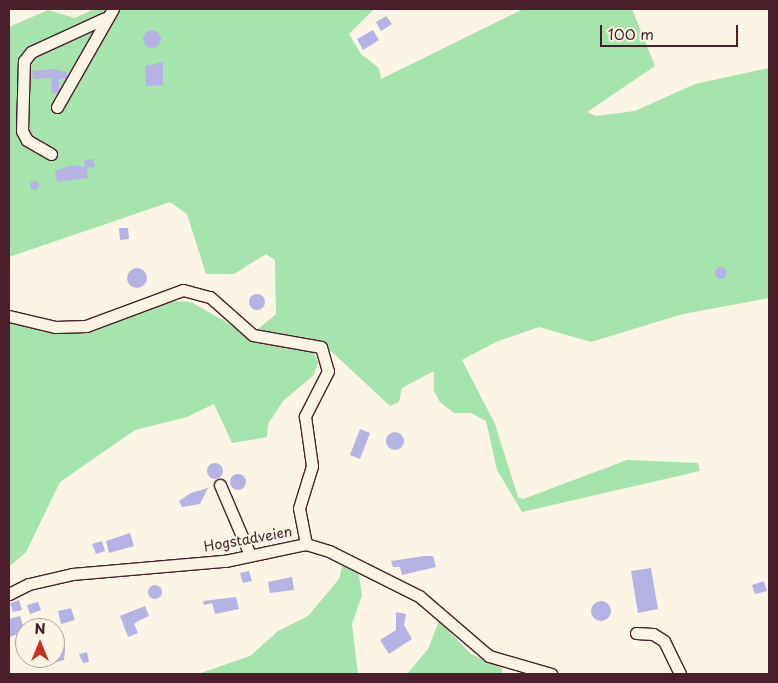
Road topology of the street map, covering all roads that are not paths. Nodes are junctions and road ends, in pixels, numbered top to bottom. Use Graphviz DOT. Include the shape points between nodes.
graph roads {
  1 [pos="109,13"];
  2 [pos="57,107"];
  3 [pos="51,154"];
  4 [pos="9,316"];
  5 [pos="220,485"];
  6 [pos="306,544"];
  7 [pos="250,555"];
  8 [pos="9,594"];
  9 [pos="636,633"];
  10 [pos="551,674"];
  11 [pos="680,674"];
  1 -- 2 [label="street"];
  1 -- 3 [label="street" via="31,52 24,61 22,131 27,140"];
  4 -- 6 [label="street" via="55,327 86,326 183,290 210,297 253,335 321,347 328,371 305,416 312,466 299,508"];
  5 -- 7 [label="street"];
  6 -- 7 [label="street, Hogstadveien"];
  6 -- 10 [label="street, Hogstadveien" via="329,551 419,596 489,656"];
  7 -- 8 [label="street, Hogstadveien" via="72,574 29,584"];
  9 -- 11 [label="street" via="653,634 664,641"];
}
